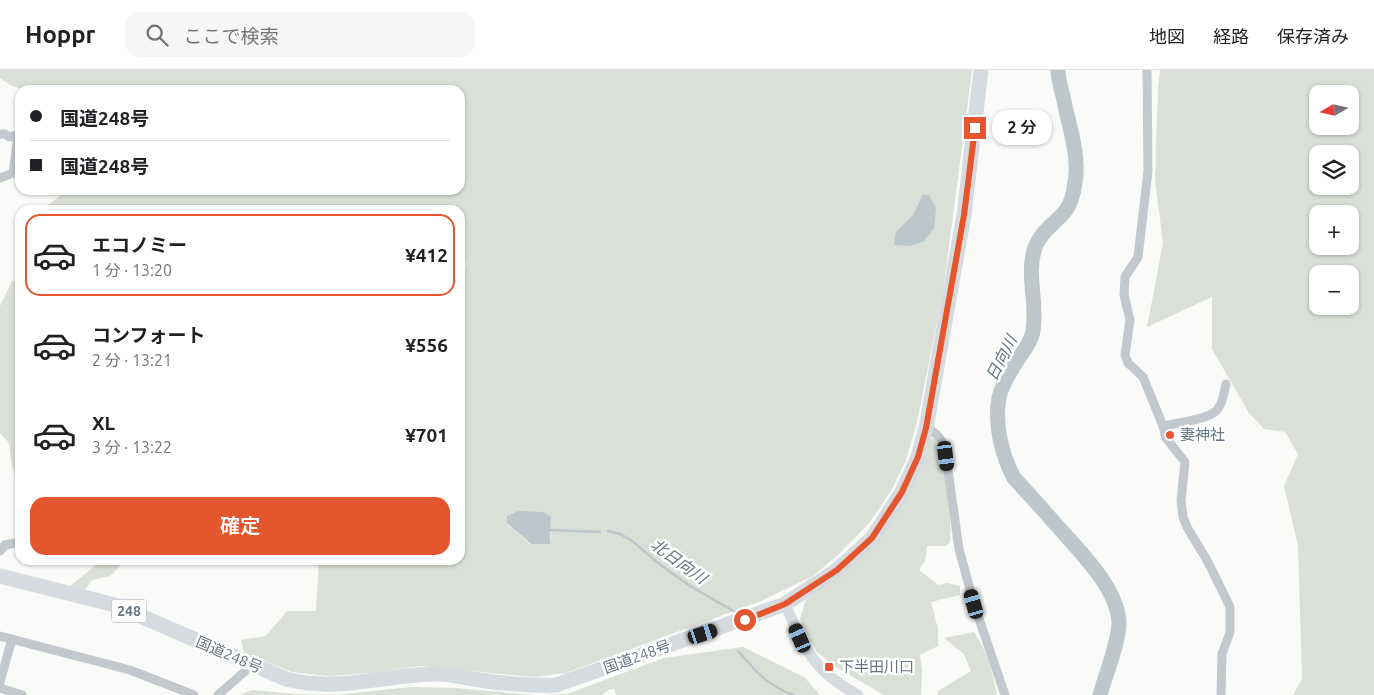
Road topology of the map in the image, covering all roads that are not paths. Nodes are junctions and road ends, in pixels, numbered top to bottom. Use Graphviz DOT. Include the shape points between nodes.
graph roads {
  1 [pos="982,70"];
  2 [pos="1148,70"];
  3 [pos="0,134"];
  4 [pos="15,136"];
  5 [pos="15,158"];
  6 [pos="0,178"];
  7 [pos="1226,384"];
  8 [pos="1163,426"];
  9 [pos="926,428"];
  10 [pos="15,543"];
  11 [pos="0,551"];
  12 [pos="0,576"];
  13 [pos="785,604"];
  14 [pos="0,636"];
  15 [pos="12,639"];
  16 [pos="252,666"];
  17 [pos="0,682"];
  18 [pos="0,688"];
  19 [pos="22,695"];
  20 [pos="194,695"];
  21 [pos="218,695"];
  22 [pos="858,695"];
  23 [pos="1005,695"];
  24 [pos="1221,695"];
  1 -- 9 [label="highway, 国道248号 / 248" via="964,215"];
  2 -- 8 [label="street" via="1148,171 1138,257 1125,278 1124,295 1130,320 1125,355 1128,364 1143,377"];
  3 -- 4 [label="street"];
  5 -- 6 [label="street" via="13,173"];
  7 -- 8 [label="street" via="1216,412"];
  8 -- 24 [label="street" via="1166,438 1185,462 1181,502 1183,517 1230,607 1230,632 1222,654"];
  9 -- 13 [label="highway, 国道248号 / 248" via="918,457 902,492 872,538 837,570"];
  9 -- 23 [label="street" via="936,432 943,441 959,549"];
  10 -- 11 [label="street"];
  12 -- 16 [label="highway, 国道248号 / 248" via="115,605"];
  13 -- 16 [label="highway, 国道248号 / 248" via="556,685 509,684 440,674 324,686 286,679"];
  13 -- 22 [label="main road" via="812,659 826,674"];
  14 -- 15 [label="street"];
  15 -- 17 [label="street"];
  15 -- 20 [label="street" via="130,670"];
  16 -- 21 [label="street"];
  18 -- 19 [label="street"];
}
